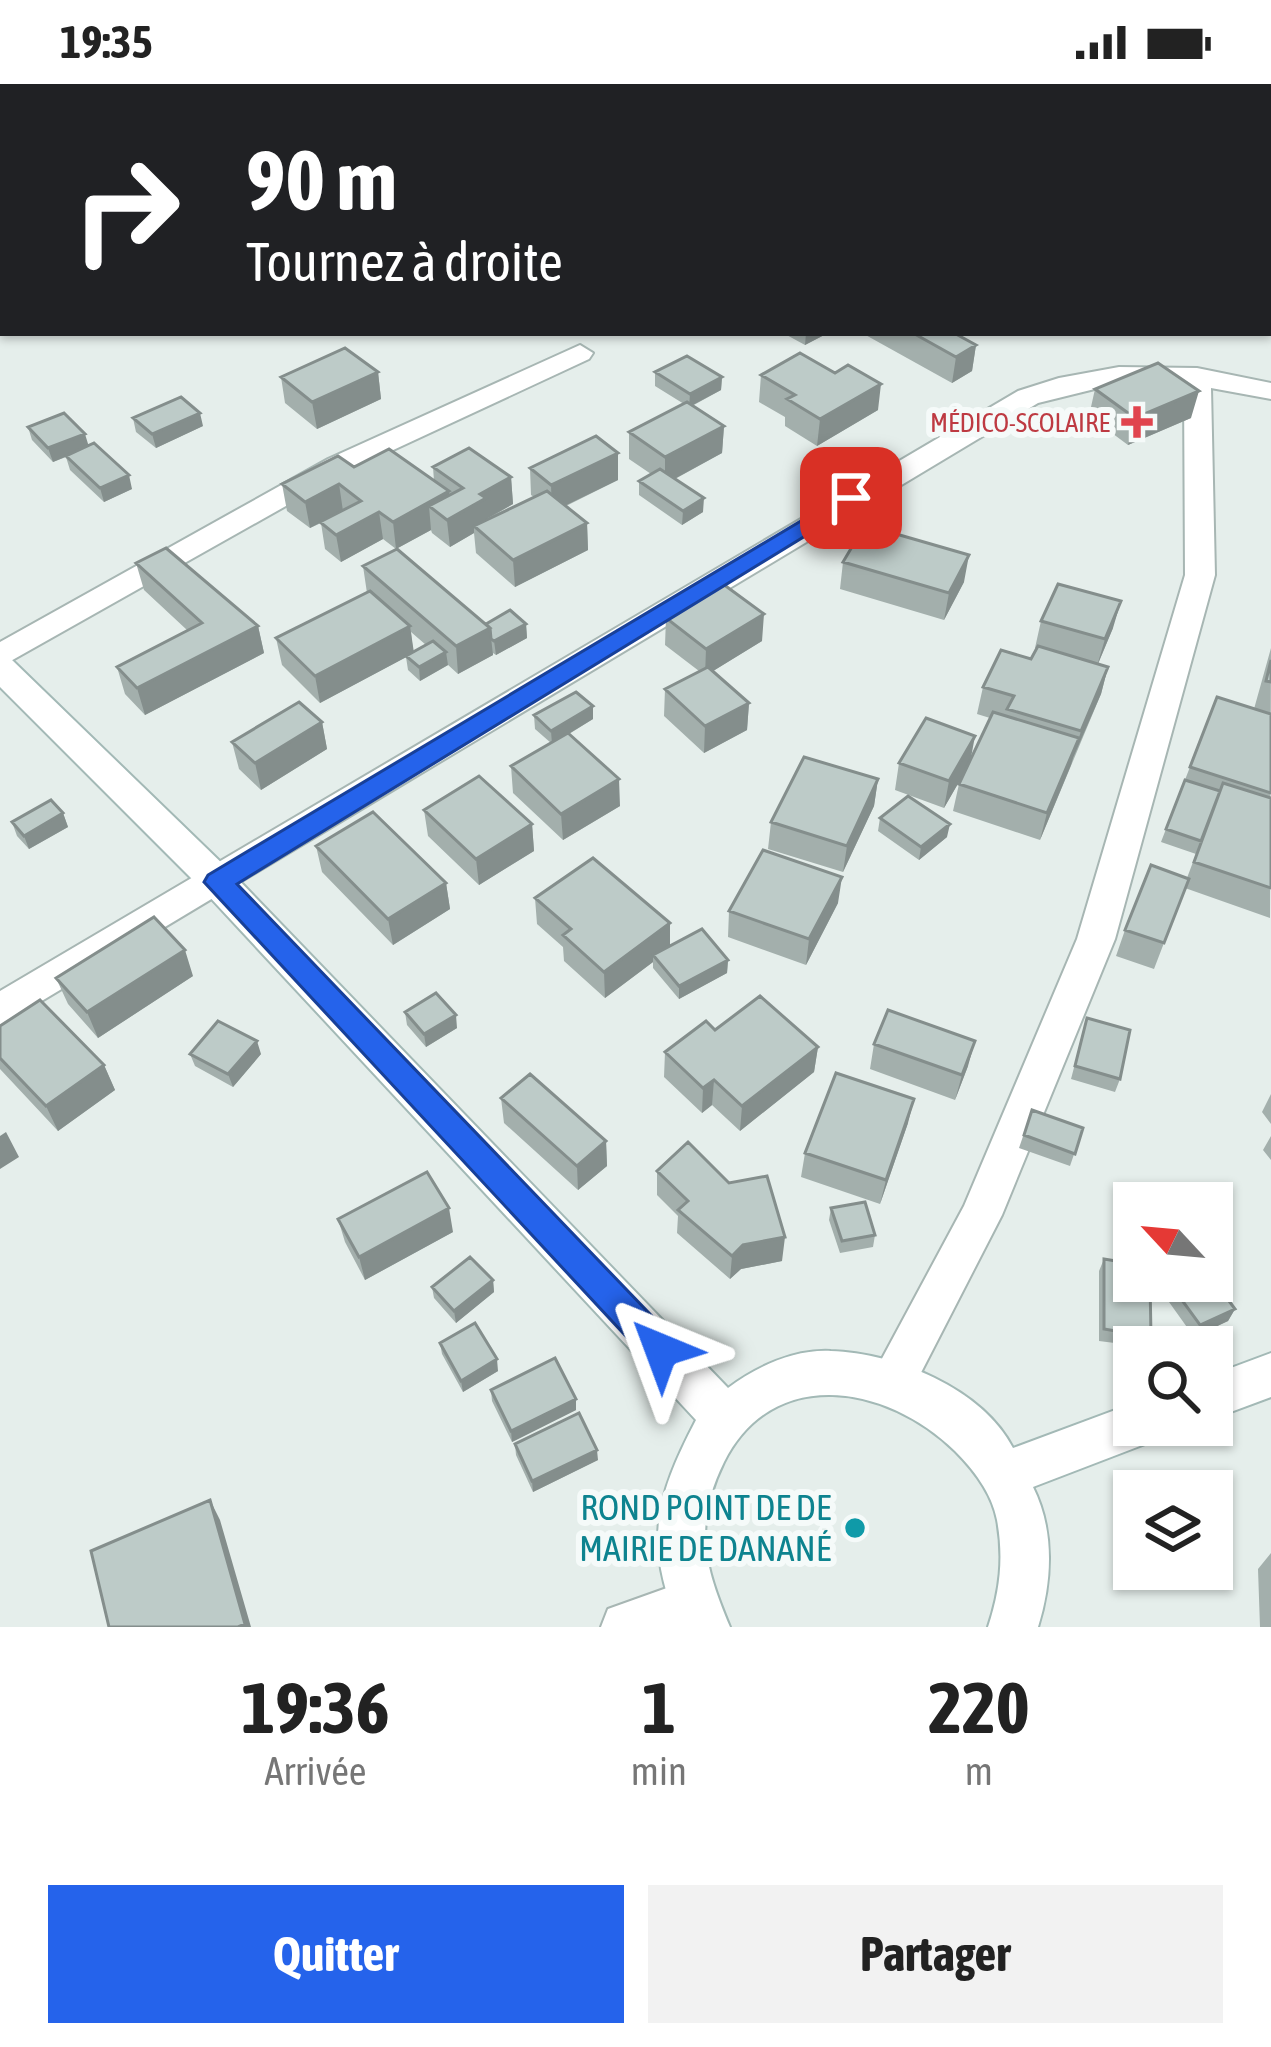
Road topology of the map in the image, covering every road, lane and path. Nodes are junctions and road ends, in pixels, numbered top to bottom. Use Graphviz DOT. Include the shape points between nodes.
graph roads {
  1 [pos="580,353"];
  2 [pos="1197,376"];
  3 [pos="1271,391"];
  4 [pos="0,656"];
  5 [pos="0,668"];
  6 [pos="218,882"];
  7 [pos="0,1010"];
  8 [pos="1271,1375"];
  9 [pos="894,1378"];
  10 [pos="1233,1389"];
  11 [pos="724,1417"];
  12 [pos="1113,1434"];
  13 [pos="1006,1474"];
  14 [pos="698,1616"];
  15 [pos="626,1627"];
  16 [pos="1013,1627"];
  1 -- 4 [label="street" via="338,465"];
  2 -- 3 [label="street"];
  2 -- 6 [label="street" via="1081,378 1028,397"];
  2 -- 9 [label="street" via="1200,574 1096,940 981,1215"];
  5 -- 6 [label="street"];
  6 -- 7 [label="street"];
  6 -- 11 [label="street"];
  8 -- 10 [label="street"];
  9 -- 11 [label="street" via="798,1375"];
  9 -- 13 [label="street" via="964,1422"];
  11 -- 14 [label="street" via="694,1463 681,1508 680,1556"];
  12 -- 13 [label="street"];
  13 -- 16 [label="street" via="1024,1528 1026,1584"];
  14 -- 15 [label="street"];
}
